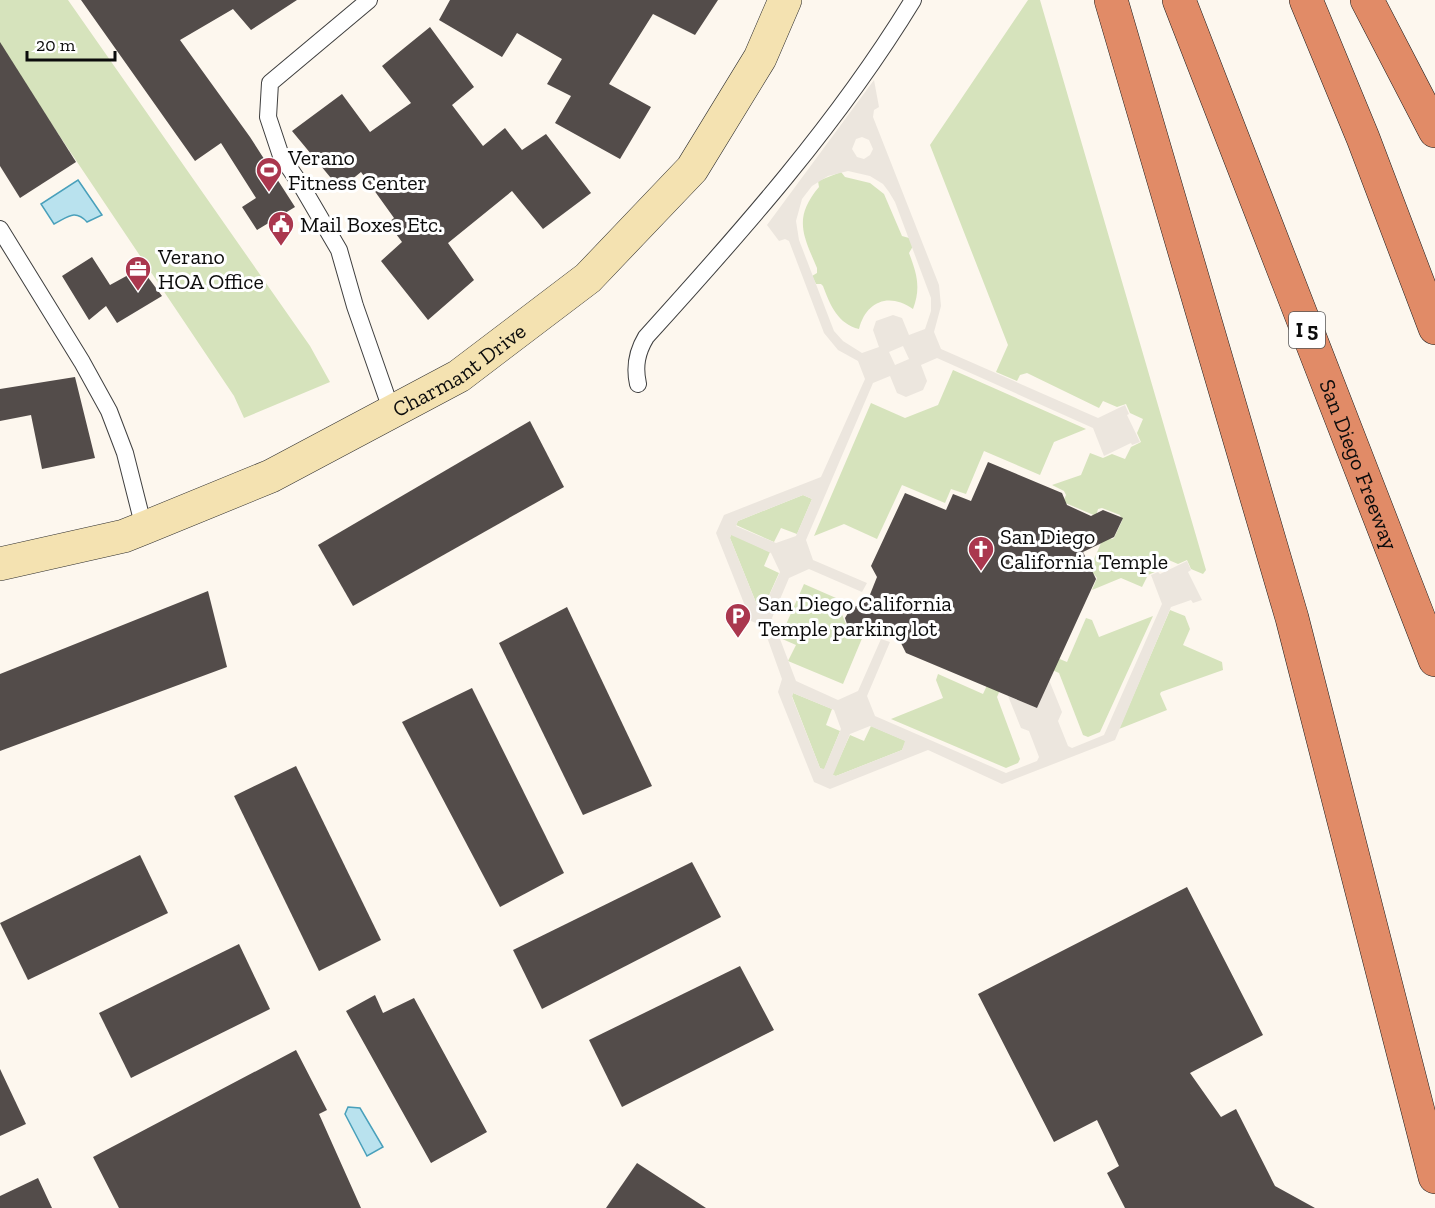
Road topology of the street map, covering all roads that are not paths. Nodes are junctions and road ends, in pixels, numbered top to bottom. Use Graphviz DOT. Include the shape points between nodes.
graph roads {
  1 [pos="369,0"];
  2 [pos="785,0"];
  3 [pos="913,0"];
  4 [pos="1111,0"];
  5 [pos="1179,0"];
  6 [pos="1306,0"];
  7 [pos="1367,0"];
  8 [pos="1435,131"];
  9 [pos="0,230"];
  10 [pos="1435,328"];
  11 [pos="638,384"];
  12 [pos="392,412"];
  13 [pos="144,528"];
  14 [pos="0,564"];
  15 [pos="1435,660"];
  16 [pos="1435,1178"];
  1 -- 12 [label="lane" via="270,83 268,117 280,156 339,250"];
  2 -- 12 [label="street, Charmant Drive" via="760,58 692,169 588,278 459,376"];
  3 -- 11 [label="lane" via="845,104 781,185 646,337 637,355"];
  4 -- 16 [label="highway" via="1292,618"];
  5 -- 15 [label="highway, San Diego Freeway / I 5"];
  6 -- 10 [label="highway"];
  7 -- 8 [label="highway"];
  9 -- 13 [label="lane" via="109,411 125,453"];
  12 -- 13 [label="street, Charmant Drive" via="271,476"];
  13 -- 14 [label="street, Charmant Drive"];
}
